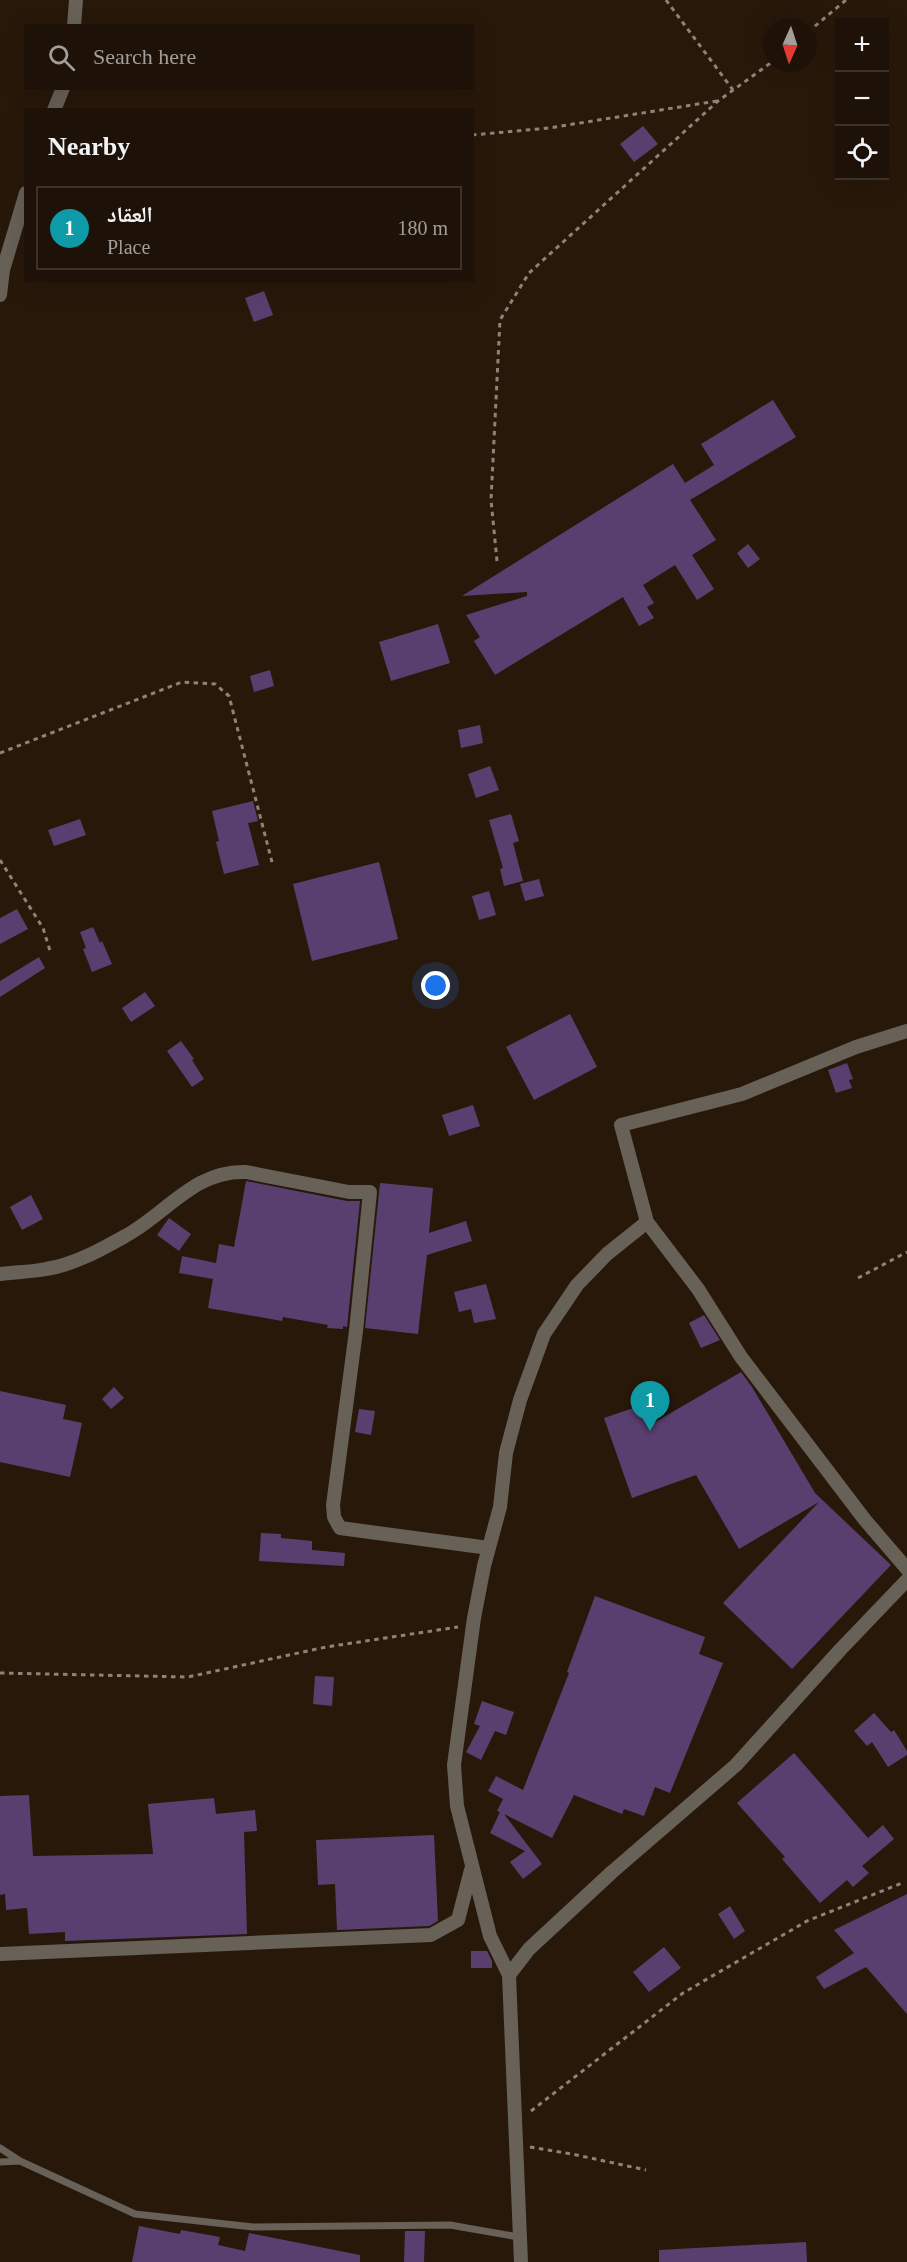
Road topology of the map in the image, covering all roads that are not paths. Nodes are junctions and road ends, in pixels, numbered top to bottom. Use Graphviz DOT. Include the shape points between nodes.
graph roads {
  1 [pos="76,0"];
  2 [pos="74,24"];
  3 [pos="62,90"];
  4 [pos="55,108"];
  5 [pos="24,200"];
  6 [pos="0,295"];
  7 [pos="907,1031"];
  8 [pos="648,1222"];
  9 [pos="0,1274"];
  10 [pos="489,1548"];
  11 [pos="907,1569"];
  12 [pos="907,1580"];
  13 [pos="472,1865"];
  14 [pos="0,1954"];
  15 [pos="509,1975"];
  16 [pos="0,2148"];
  17 [pos="20,2161"];
  18 [pos="0,2162"];
  19 [pos="519,2237"];
  20 [pos="521,2262"];
  1 -- 2 [label="street"];
  3 -- 4 [label="street"];
  5 -- 6 [label="street" via="3,270"];
  7 -- 8 [label="street" via="856,1047 742,1094 621,1125"];
  8 -- 10 [label="street" via="607,1254 577,1285 544,1334 506,1454 500,1507"];
  8 -- 11 [label="street" via="698,1289 741,1357"];
  9 -- 10 [label="street" via="48,1269 82,1258 129,1234 186,1191 229,1171 349,1192 370,1192 334,1517 340,1528"];
  10 -- 13 [label="street" via="454,1765 457,1806"];
  12 -- 15 [label="street" via="736,1765 612,1872 529,1949"];
  13 -- 14 [label="street" via="458,1920 431,1935"];
  13 -- 15 [label="street" via="490,1936"];
  15 -- 19 [label="street"];
  16 -- 17 [label="lane"];
  17 -- 18 [label="lane"];
  17 -- 19 [label="lane" via="135,2214 253,2227 450,2225"];
  19 -- 20 [label="street"];
}
